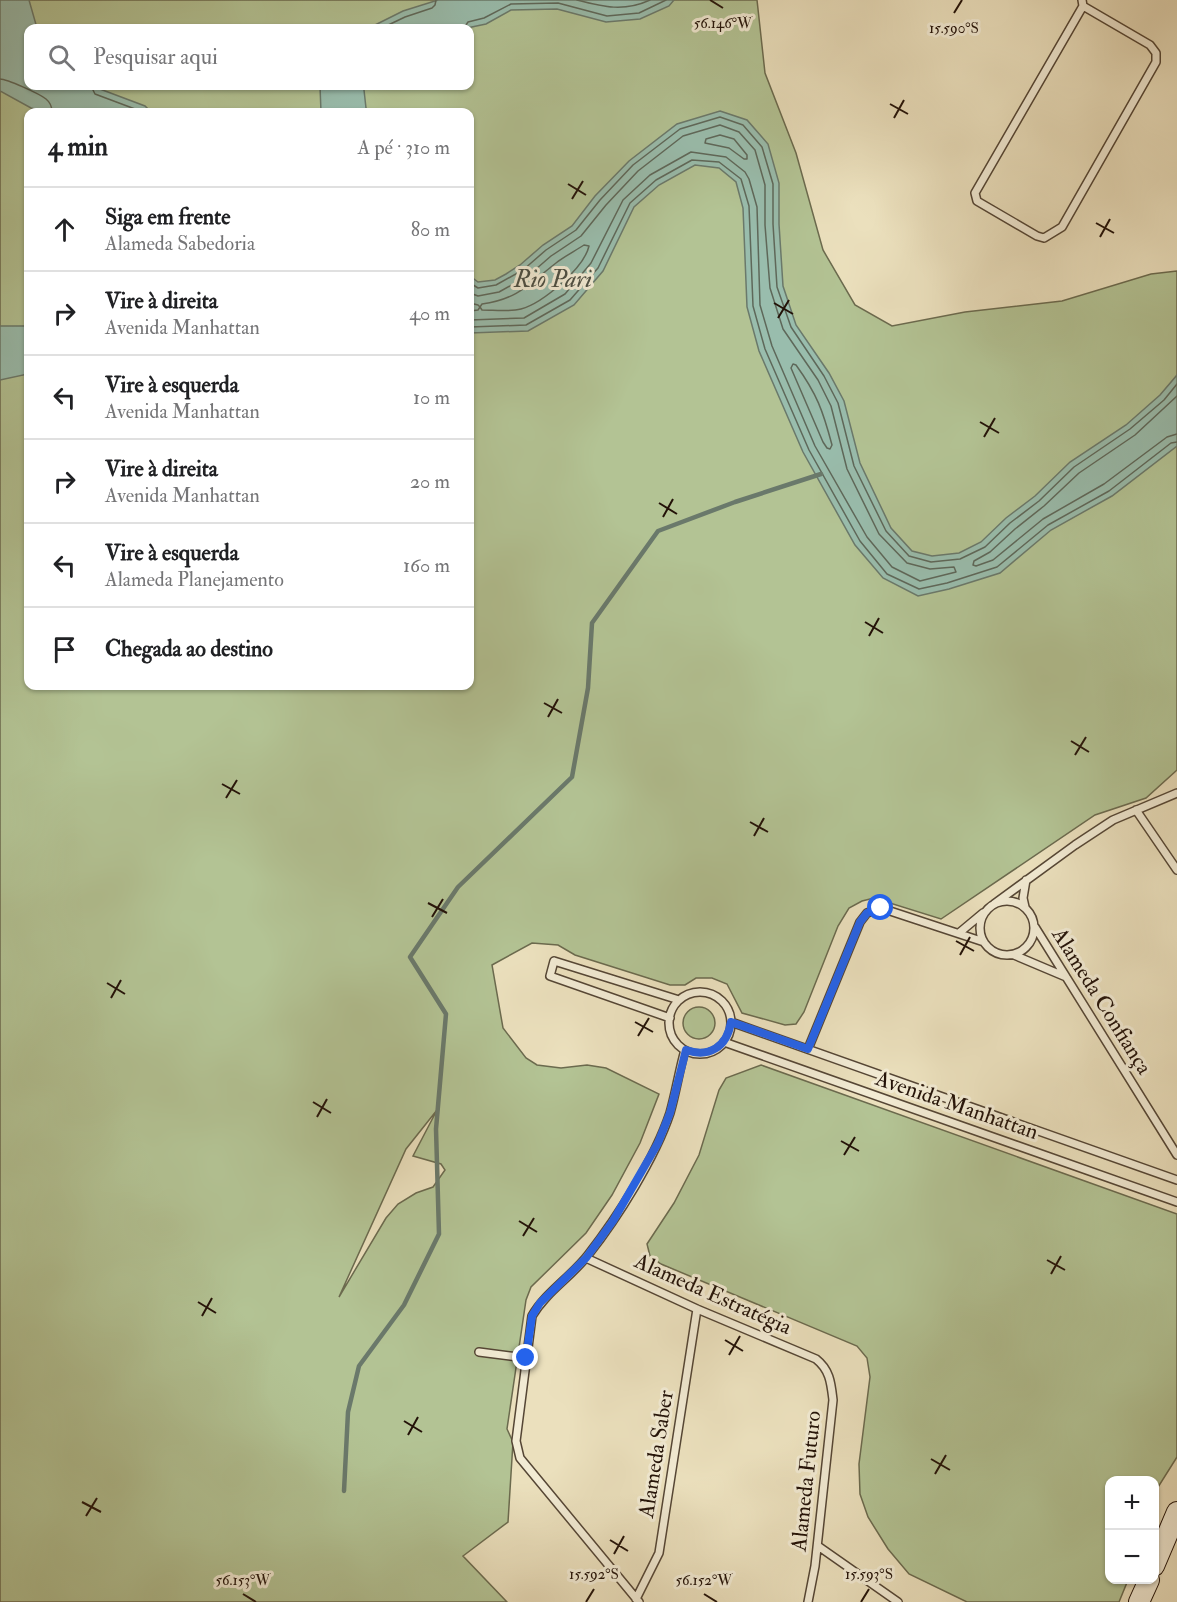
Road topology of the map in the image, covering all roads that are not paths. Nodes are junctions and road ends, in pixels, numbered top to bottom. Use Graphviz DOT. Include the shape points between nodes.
graph roads {
  1 [pos="1083,3"];
  2 [pos="1177,793"];
  3 [pos="1137,810"];
  4 [pos="1177,870"];
  5 [pos="1026,880"];
  6 [pos="994,904"];
  7 [pos="1025,907"];
  8 [pos="987,909"];
  9 [pos="1035,927"];
  10 [pos="959,933"];
  11 [pos="984,942"];
  12 [pos="1014,955"];
  13 [pos="1066,977"];
  14 [pos="679,1000"];
  15 [pos="670,1017"];
  16 [pos="731,1022"];
  17 [pos="724,1042"];
  18 [pos="808,1049"];
  19 [pos="686,1050"];
  20 [pos="1177,1155"];
  21 [pos="1177,1180"];
  22 [pos="1177,1202"];
  23 [pos="586,1258"];
  24 [pos="698,1309"];
  25 [pos="479,1352"];
  26 [pos="526,1358"];
  27 [pos="824,1366"];
  28 [pos="1177,1512"];
  29 [pos="818,1546"];
  30 [pos="1159,1556"];
  31 [pos="1147,1584"];
  32 [pos="638,1600"];
  33 [pos="808,1602"];
  34 [pos="898,1602"];
  35 [pos="1139,1602"];
  1 -- 1 [label="lane" via="975,193 977,201 1044,238 1062,227 1156,62 1150,45"];
  2 -- 3 [label="lane"];
  3 -- 4 [label="lane"];
  3 -- 5 [label="lane" via="1113,820"];
  5 -- 6 [label="lane"];
  5 -- 7 [label="lane"];
  6 -- 7 [label="lane" via="1013,901"];
  6 -- 8 [label="lane"];
  7 -- 9 [label="lane"];
  8 -- 10 [label="lane"];
  8 -- 11 [label="lane" via="980,927"];
  9 -- 12 [label="lane" via="1030,944"];
  9 -- 13 [label="lane, Alameda Confiança"];
  10 -- 11 [label="lane"];
  10 -- 18 [label="lane" via="881,908 867,913"];
  11 -- 12 [label="lane" via="998,954"];
  12 -- 13 [label="lane"];
  13 -- 20 [label="lane, Alameda Confiança"];
  14 -- 15 [label="lane"];
  14 -- 15 [label="lane" via="554,962 550,976"];
  14 -- 16 [label="lane" via="706,992 724,1003"];
  15 -- 19 [label="lane" via="672,1036"];
  16 -- 17 [label="lane"];
  16 -- 18 [label="lane, Avenida Manhattan"];
  17 -- 19 [label="lane" via="706,1054"];
  17 -- 22 [label="lane, Avenida Manhattan"];
  18 -- 21 [label="lane, Avenida Manhattan"];
  19 -- 23 [label="lane" via="658,1143 613,1221"];
  23 -- 24 [label="lane, Alameda Estratégia"];
  23 -- 26 [label="lane" via="540,1303 532,1316"];
  24 -- 27 [label="lane, Alameda Estratégia" via="816,1359"];
  24 -- 32 [label="lane, Alameda Saber" via="659,1553"];
  25 -- 26 [label="lane"];
  26 -- 32 [label="lane" via="516,1441 520,1458"];
  27 -- 29 [label="lane, Alameda Futuro" via="833,1400"];
  28 -- 30 [label="street"];
  29 -- 33 [label="lane, Alameda Futuro"];
  29 -- 34 [label="lane"];
  31 -- 35 [label="street"];
}
